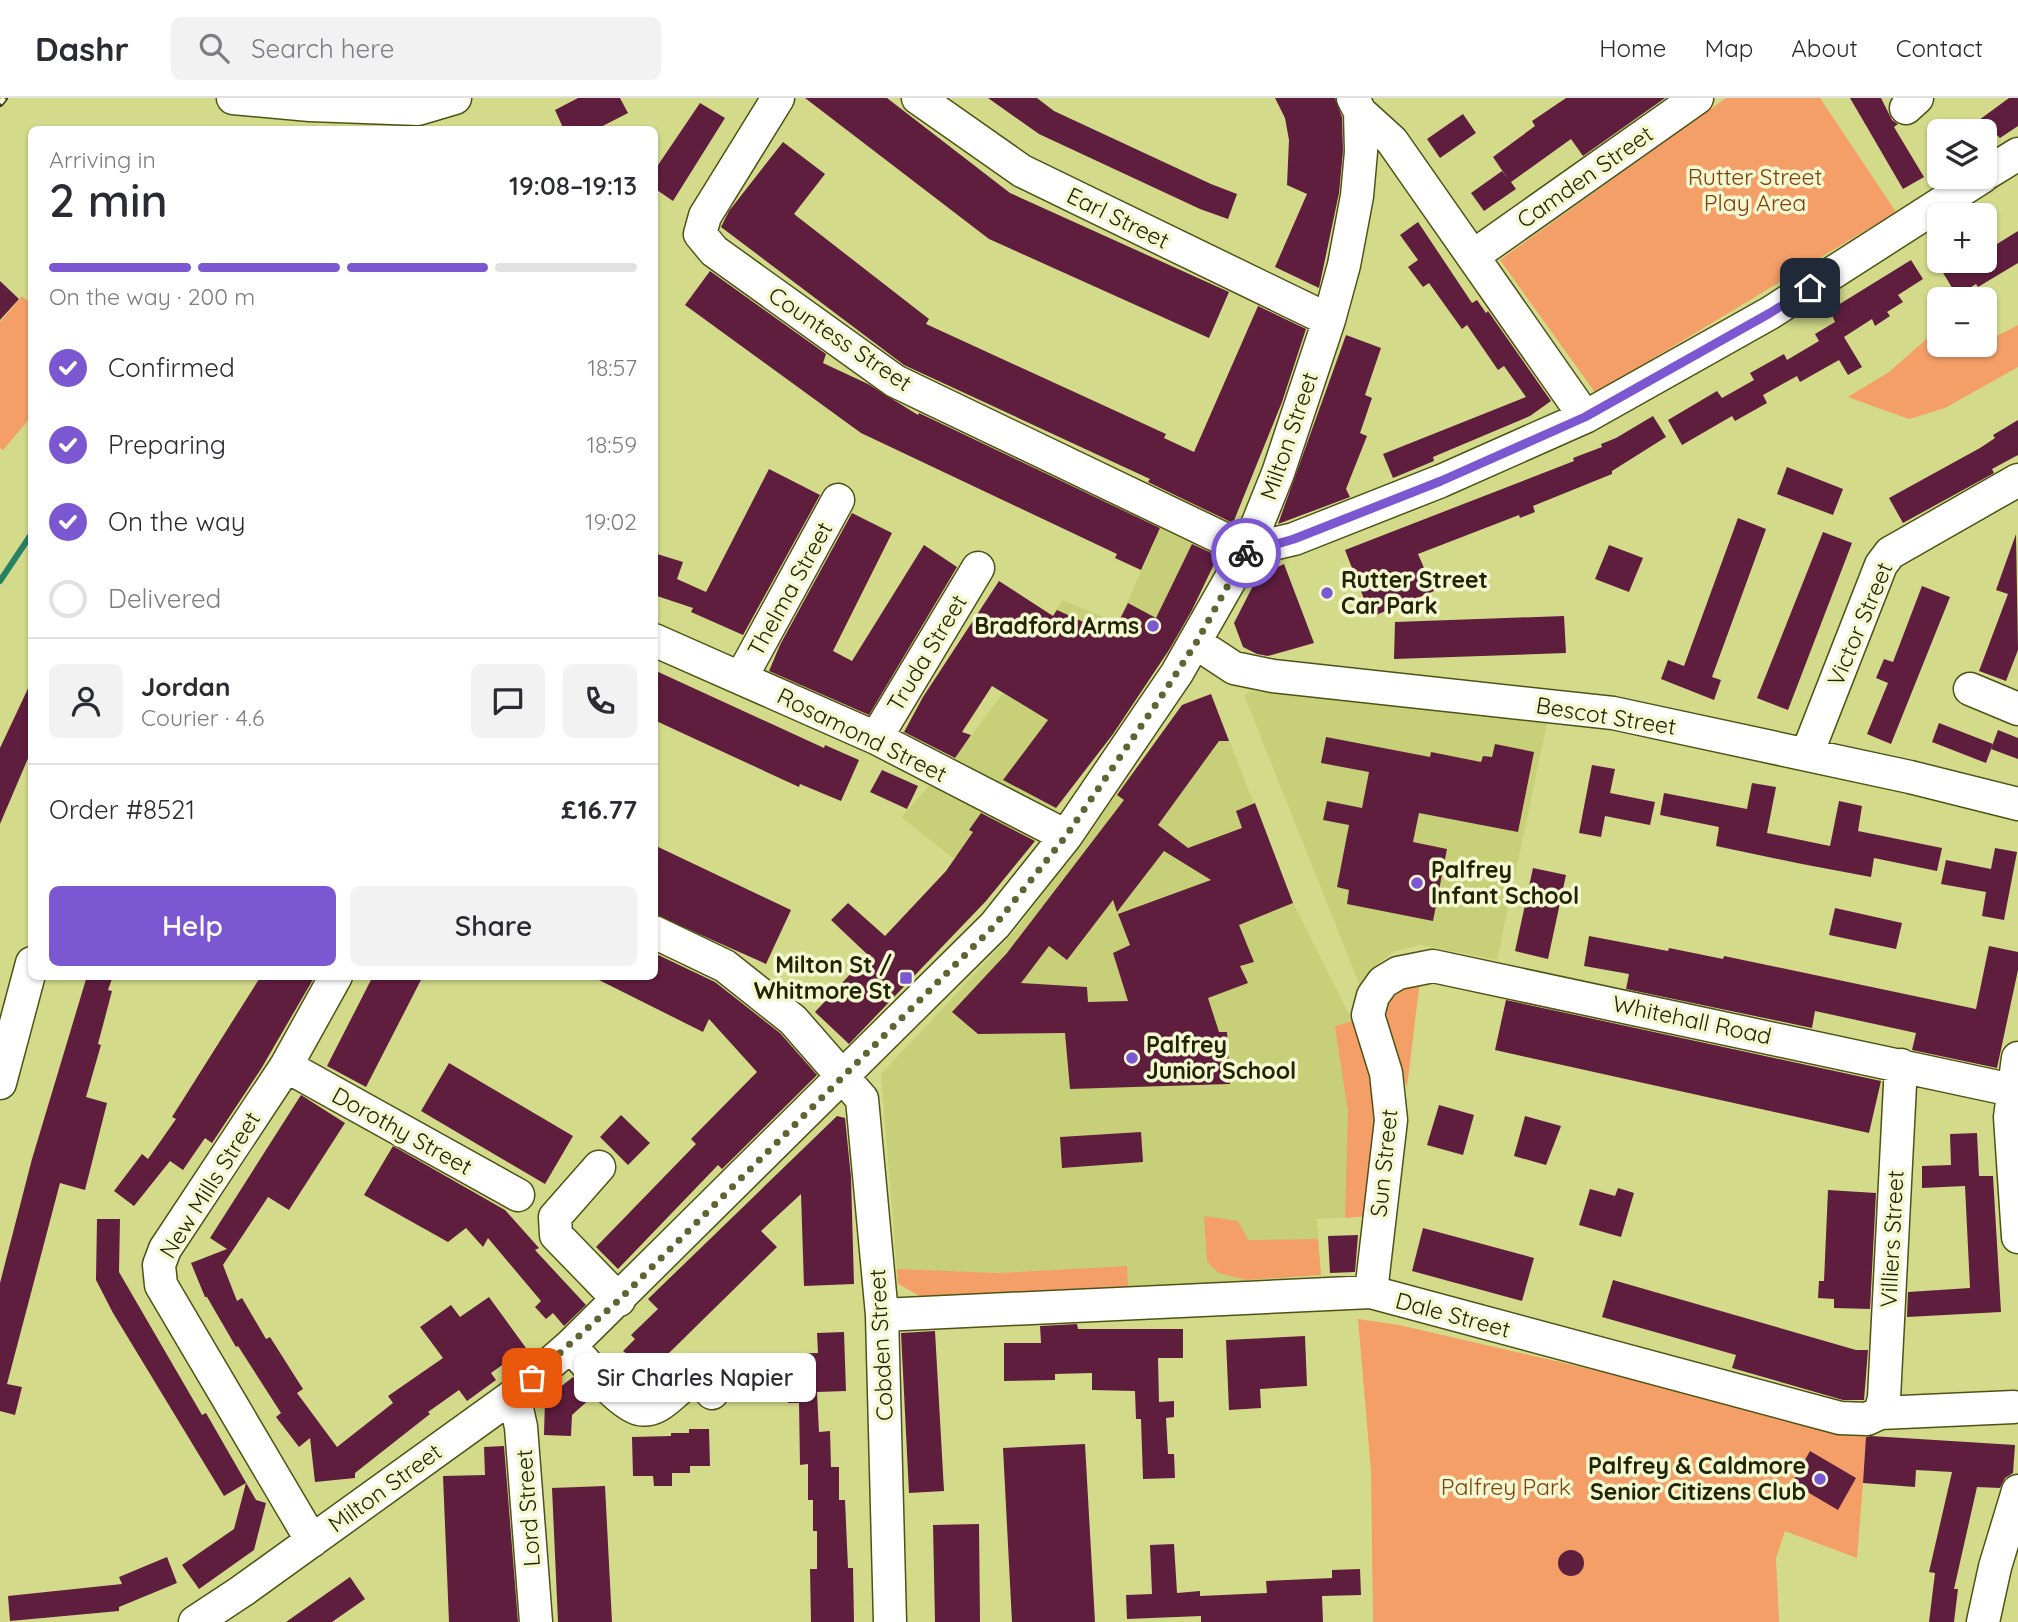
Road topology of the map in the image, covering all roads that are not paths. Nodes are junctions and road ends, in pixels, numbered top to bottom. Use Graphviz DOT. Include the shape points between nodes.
graph roads {
  1 [pos="233,98"];
  2 [pos="455,98"];
  3 [pos="778,98"];
  4 [pos="918,98"];
  5 [pos="1697,98"];
  6 [pos="1357,105"];
  7 [pos="417,119"];
  8 [pos="2018,154"];
  9 [pos="1997,167"];
  10 [pos="1963,189"];
  11 [pos="1473,256"];
  12 [pos="1329,320"];
  13 [pos="1585,417"];
  14 [pos="2018,480"];
  15 [pos="838,500"];
  16 [pos="1247,550"];
  17 [pos="978,568"];
  18 [pos="658,642"];
  19 [pos="1196,643"];
  20 [pos="741,678"];
  21 [pos="1970,689"];
  22 [pos="2018,709"];
  23 [pos="876,738"];
  24 [pos="1807,754"];
  25 [pos="2018,804"];
  26 [pos="1066,836"];
  27 [pos="658,934"];
  28 [pos="28,979"];
  29 [pos="334,980"];
  30 [pos="1373,996"];
  31 [pos="2018,1058"];
  32 [pos="1901,1065"];
  33 [pos="286,1066"];
  34 [pos="844,1075"];
  35 [pos="0,1083"];
  36 [pos="2015,1092"];
  37 [pos="599,1167"];
  38 [pos="518,1195"];
  39 [pos="2018,1237"];
  40 [pos="1371,1293"];
  41 [pos="619,1300"];
  42 [pos="882,1315"];
  43 [pos="570,1346"];
  44 [pos="712,1393"];
  45 [pos="514,1395"];
  46 [pos="2014,1407"];
  47 [pos="1880,1413"];
  48 [pos="2018,1491"];
  49 [pos="312,1541"];
  50 [pos="195,1622"];
  51 [pos="536,1622"];
  52 [pos="890,1622"];
  53 [pos="1983,1622"];
  1 -- 7 [label="street"];
  2 -- 7 [label="street"];
  3 -- 16 [label="street, Countess Street" via="705,215 700,234 714,251 895,381"];
  4 -- 12 [label="street, Earl Street" via="1022,171"];
  5 -- 11 [label="street, Camden Street"];
  6 -- 11 [label="street" via="1392,141"];
  6 -- 12 [label="street, Milton Street" via="1361,152 1357,196"];
  8 -- 9 [label="street"];
  10 -- 13 [label="street" via="1770,313"];
  11 -- 13 [label="street"];
  12 -- 16 [label="street, Milton Street"];
  13 -- 16 [label="street" via="1294,539"];
  14 -- 24 [label="street, Victor Street" via="1890,553 1881,565"];
  15 -- 20 [label="street, Thelma Street"];
  16 -- 19 [label="street, Milton Street"];
  17 -- 23 [label="street, Truda Street"];
  18 -- 20 [label="street, Rosamond Street"];
  19 -- 24 [label="street, Bescot Street" via="1234,668 1273,676 1613,713"];
  19 -- 26 [label="street, Milton Street"];
  20 -- 23 [label="street, Rosamond Street"];
  21 -- 22 [label="street"];
  23 -- 26 [label="street, Rosamond Street"];
  24 -- 25 [label="street, Bescot Street"];
  26 -- 34 [label="street, Milton Street" via="995,925"];
  27 -- 34 [label="street, Cobden Street" via="725,966 793,1020"];
  28 -- 35 [label="street"];
  29 -- 33 [label="street, New Mills Street"];
  30 -- 32 [label="street, Whitehall Road" via="1383,982 1398,973 1433,966"];
  30 -- 40 [label="street, Sun Street" via="1368,1015 1386,1073 1391,1120"];
  31 -- 36 [label="street"];
  32 -- 36 [label="street, Whitehall Road"];
  32 -- 47 [label="street, Villiers Street"];
  33 -- 38 [label="street, Dorothy Street"];
  33 -- 49 [label="street, New Mills Street" via="165,1249 159,1265 161,1284"];
  34 -- 41 [label="street, Milton Street"];
  34 -- 42 [label="street, Cobden Street" via="862,1099"];
  36 -- 39 [label="street" via="2010,1117"];
  37 -- 41 [label="street" via="555,1217 554,1225 556,1235"];
  40 -- 42 [label="street, Dale Street"];
  40 -- 47 [label="street, Dale Street" via="1840,1418 1867,1419"];
  41 -- 43 [label="street, Milton Street"];
  42 -- 52 [label="street, Cobden Street"];
  43 -- 44 [label="street" via="627,1403 640,1409 667,1401 687,1382 697,1380"];
  43 -- 45 [label="street, Milton Street"];
  45 -- 49 [label="street, Milton Street"];
  45 -- 51 [label="street, Lord Street" via="521,1427"];
  46 -- 47 [label="street, Dale Street"];
  48 -- 53 [label="street"];
  49 -- 50 [label="street, Milton Street"];
}
